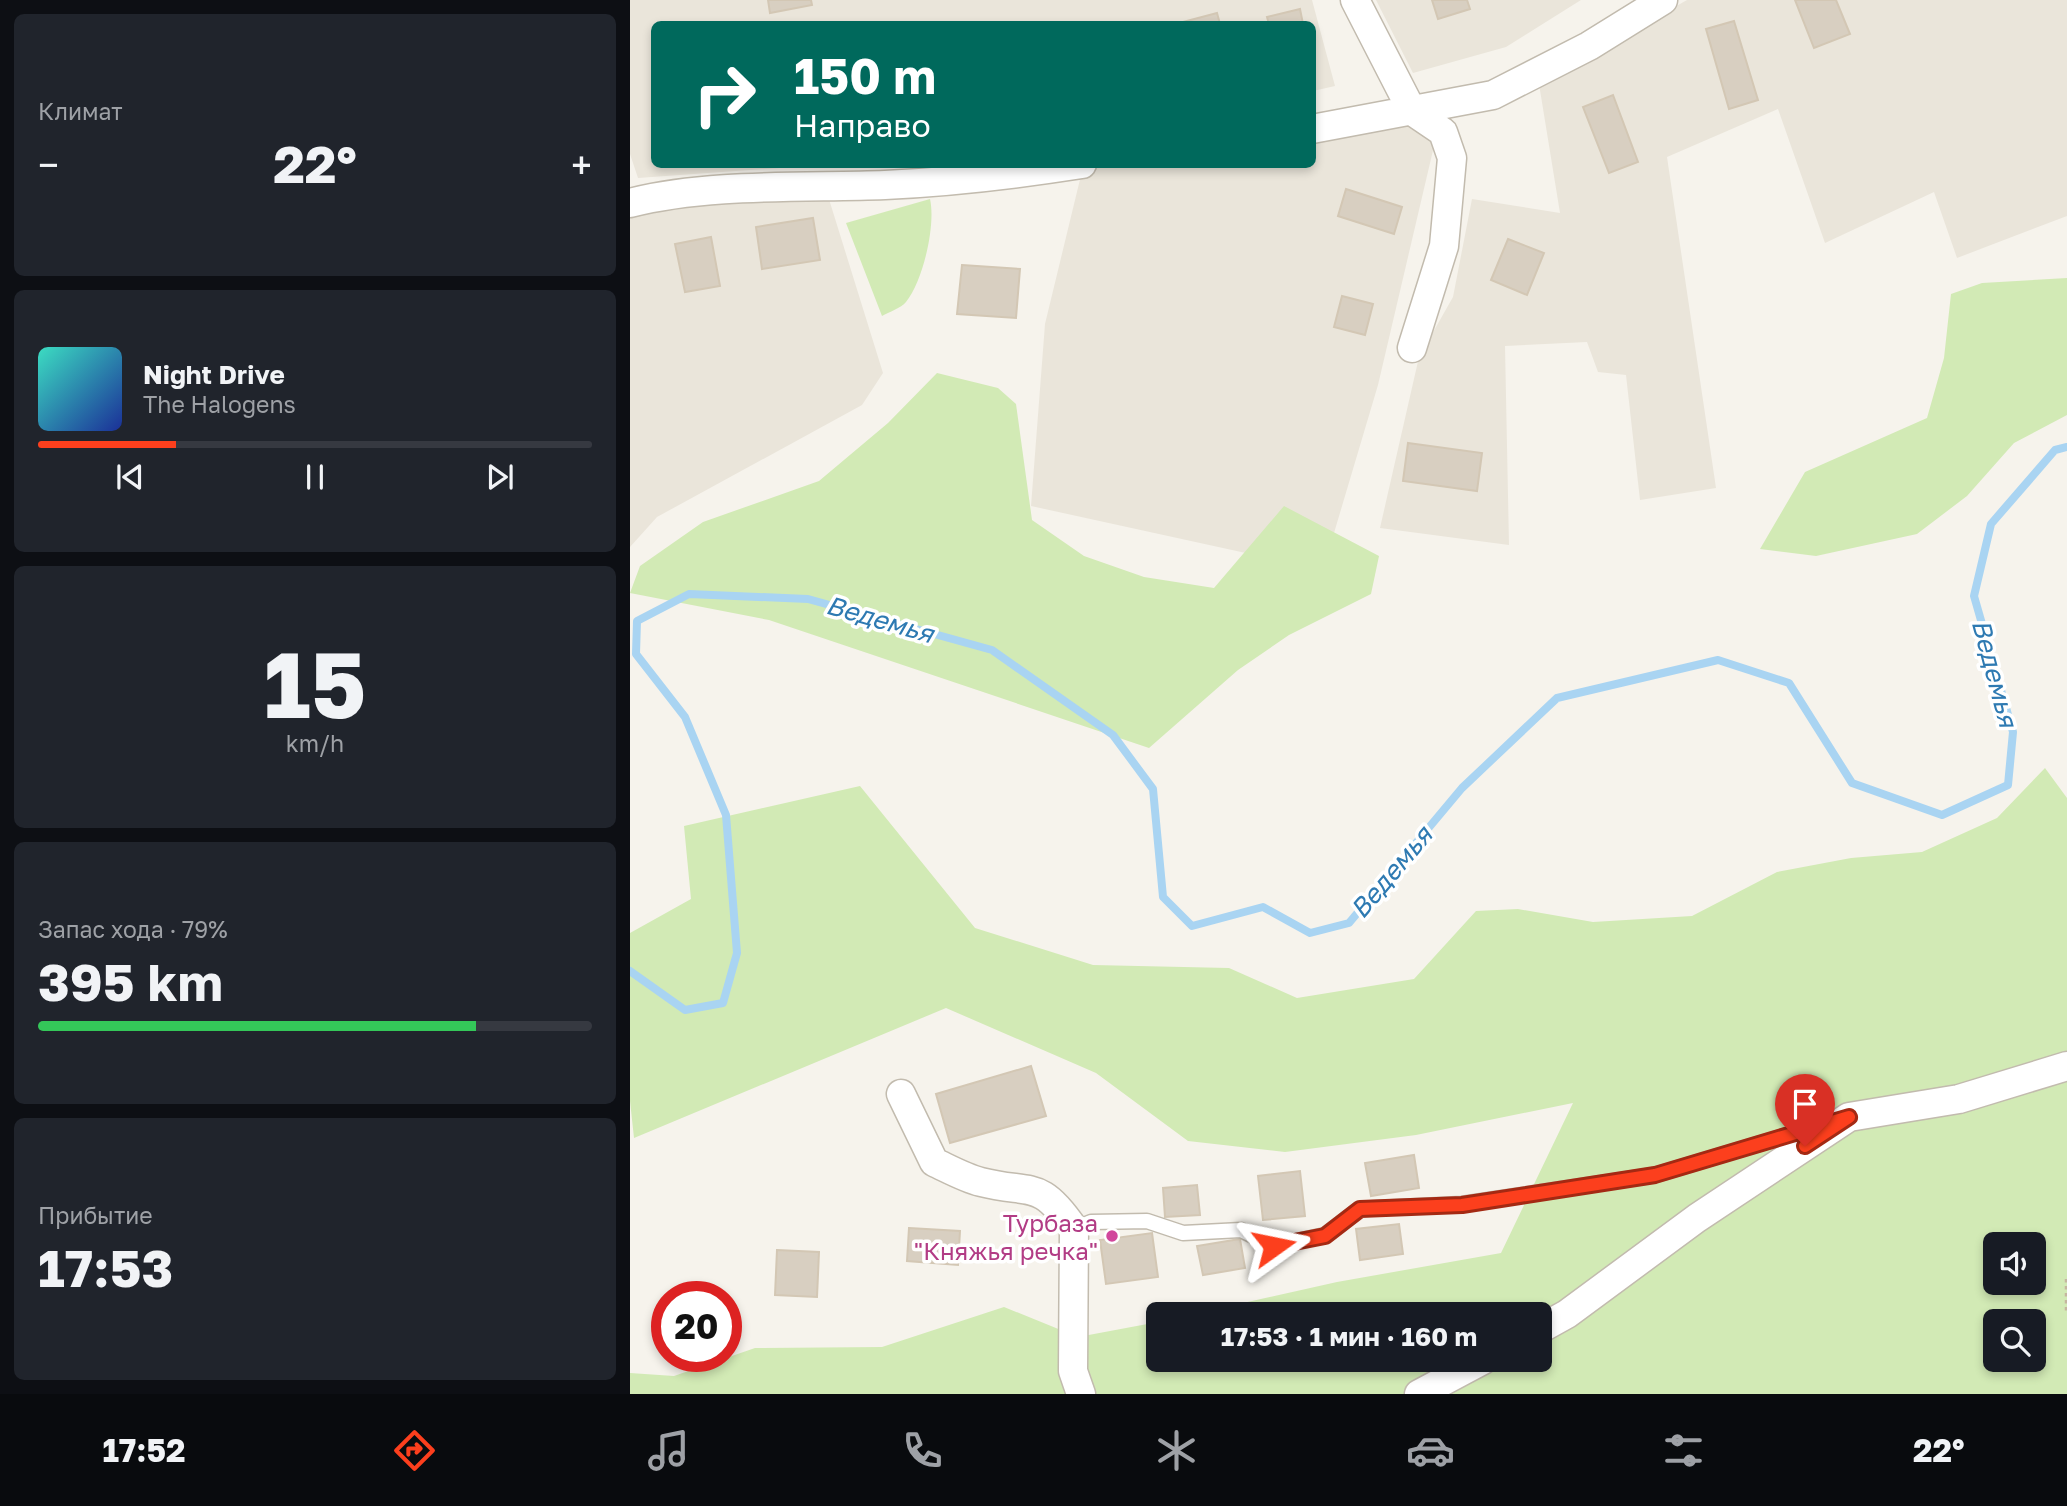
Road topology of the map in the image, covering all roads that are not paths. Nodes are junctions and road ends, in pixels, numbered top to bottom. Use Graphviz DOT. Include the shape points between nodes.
graph roads {
  1 [pos="1355,0"];
  2 [pos="1663,0"];
  3 [pos="1412,111"];
  4 [pos="1316,129"];
  5 [pos="1043,168"];
  6 [pos="630,203"];
  7 [pos="1412,348"];
  8 [pos="2067,1066"];
  9 [pos="901,1094"];
  10 [pos="1849,1117"];
  11 [pos="1074,1230"];
  12 [pos="1552,1322"];
  13 [pos="1460,1372"];
  14 [pos="1081,1394"];
  15 [pos="1419,1394"];
  1 -- 3 [label="street"];
  2 -- 3 [label="street" via="1589,46 1493,95"];
  3 -- 4 [label="street"];
  3 -- 7 [label="street" via="1443,132 1452,158 1444,246"];
  5 -- 6 [label="street" via="889,184 678,195"];
  8 -- 10 [label="street" via="1959,1100"];
  9 -- 11 [label="street" via="934,1162 980,1182 1037,1190"];
  10 -- 11 [label="lane" via="1655,1175 1462,1205 1360,1209 1325,1236 1274,1246 1241,1230 1183,1233 1147,1221 1091,1222"];
  10 -- 12 [label="street"];
  11 -- 14 [label="street" via="1073,1371"];
  13 -- 15 [label="street"];
}
